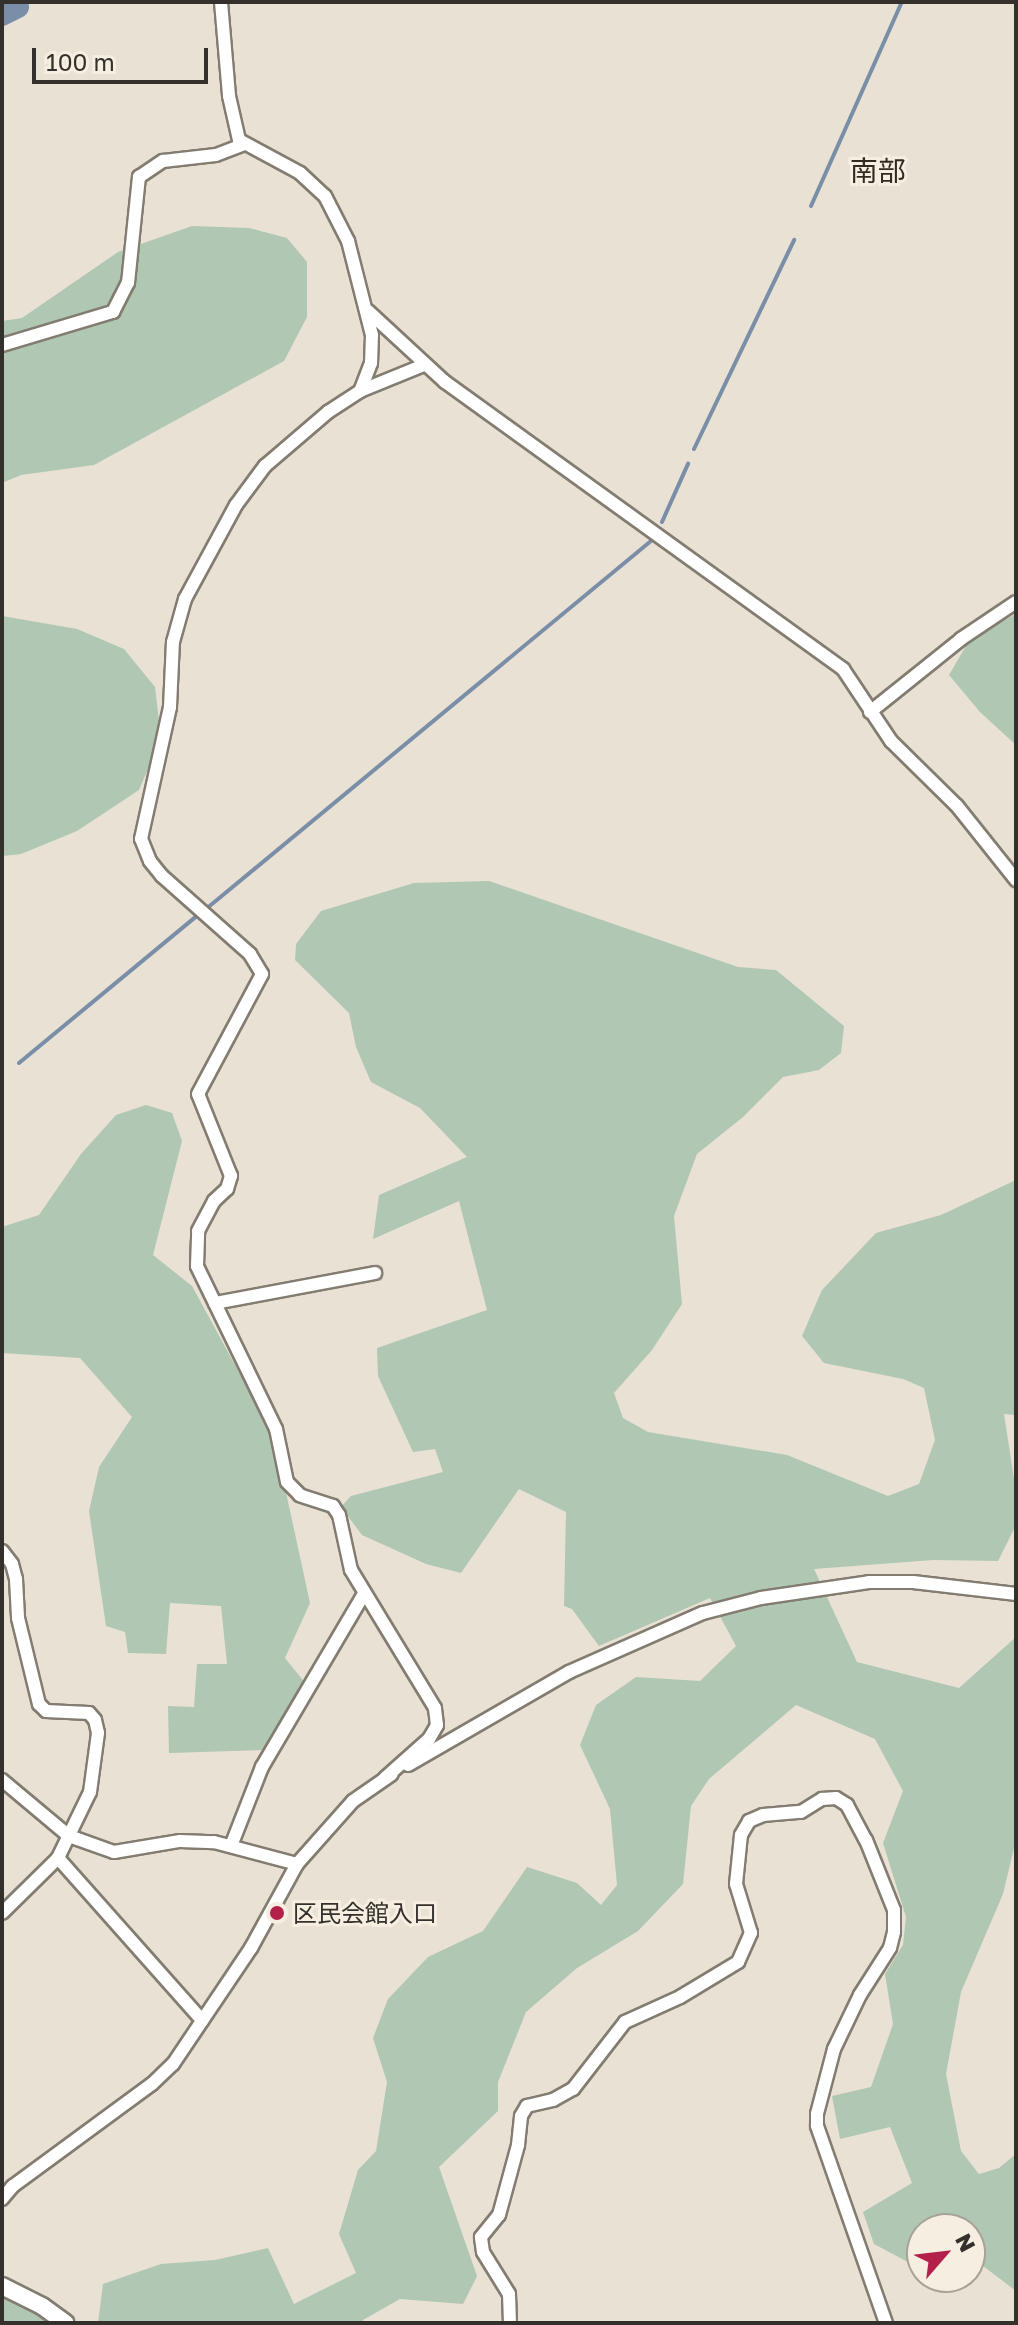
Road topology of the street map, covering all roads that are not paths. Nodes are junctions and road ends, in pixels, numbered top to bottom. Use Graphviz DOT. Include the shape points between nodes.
graph roads {
  1 [pos="221,2"];
  2 [pos="244,144"];
  3 [pos="368,311"];
  4 [pos="2,345"];
  5 [pos="424,365"];
  6 [pos="360,391"];
  7 [pos="1016,602"];
  8 [pos="870,712"];
  9 [pos="1016,880"];
  10 [pos="375,1273"];
  11 [pos="215,1303"];
  12 [pos="2,1551"];
  13 [pos="364,1594"];
  14 [pos="1016,1594"];
  15 [pos="385,1778"];
  16 [pos="2,1780"];
  17 [pos="69,1836"];
  18 [pos="231,1846"];
  19 [pos="58,1858"];
  20 [pos="297,1864"];
  21 [pos="2,1913"];
  22 [pos="202,2020"];
  23 [pos="2,2199"];
  24 [pos="2,2286"];
  25 [pos="65,2323"];
  26 [pos="510,2323"];
  27 [pos="886,2323"];
  1 -- 2 [label="street" via="229,96"];
  2 -- 3 [label="street" via="300,173 325,196 348,241"];
  2 -- 4 [label="street" via="216,155 163,161 139,177 128,283 113,312"];
  3 -- 5 [label="street"];
  3 -- 6 [label="street" via="371,363"];
  5 -- 6 [label="street"];
  5 -- 8 [label="street" via="843,669"];
  6 -- 11 [label="street" via="265,466 236,505 185,599 173,642 170,707 141,839 162,876 250,954 262,974 198,1094 231,1176 198,1231 195,1249 197,1266"];
  7 -- 8 [label="street"];
  8 -- 9 [label="street" via="891,741 957,806"];
  10 -- 11 [label="street"];
  11 -- 13 [label="street" via="276,1429 287,1482 300,1495 333,1506 351,1570"];
  12 -- 17 [label="street" via="16,1579 18,1618 39,1704 46,1711 89,1713 95,1720 90,1792"];
  13 -- 15 [label="street" via="437,1716 429,1739"];
  13 -- 18 [label="street" via="262,1767"];
  14 -- 15 [label="street" via="869,1582 761,1598 703,1613 569,1672"];
  15 -- 20 [label="street" via="353,1801"];
  16 -- 17 [label="street"];
  17 -- 18 [label="street" via="114,1852 180,1841"];
  17 -- 19 [label="street"];
  18 -- 20 [label="street"];
  19 -- 21 [label="street"];
  19 -- 22 [label="street"];
  20 -- 22 [label="street" via="251,1948"];
  22 -- 23 [label="street" via="173,2064 152,2084"];
  24 -- 25 [label="street"];
  26 -- 27 [label="street" via="509,2294 483,2252 481,2237 499,2215 527,2106 573,2089 625,2022 738,1962 751,1933 736,1884 741,1835 749,1821 801,1812 822,1799 836,1798 847,1805 866,1840 894,1910 894,1932 834,2049 817,2126"];
}
